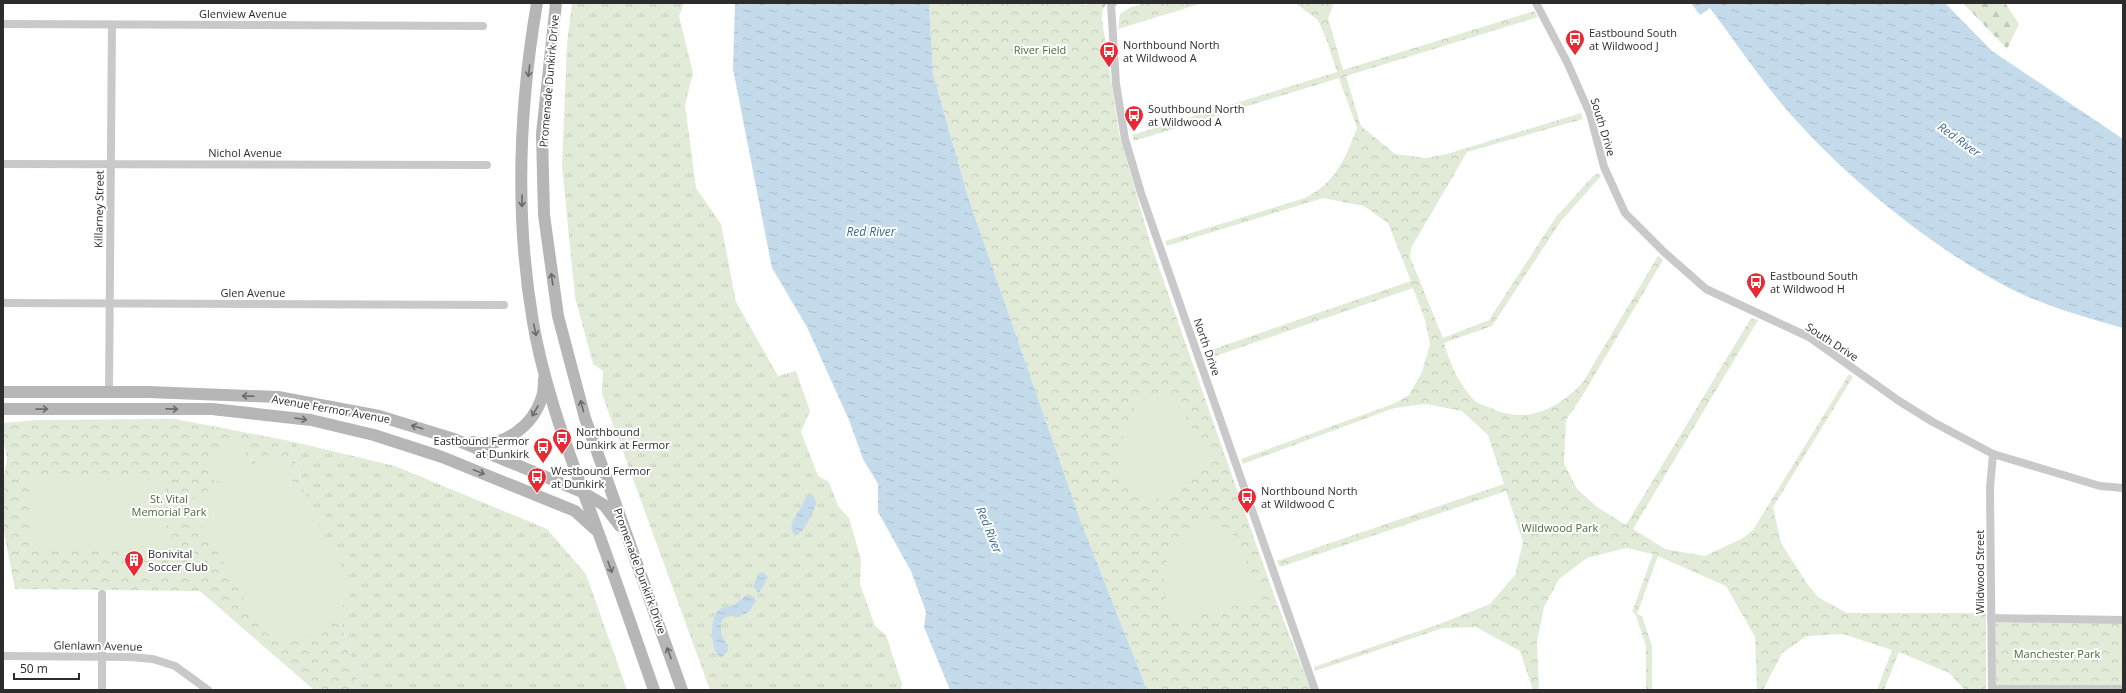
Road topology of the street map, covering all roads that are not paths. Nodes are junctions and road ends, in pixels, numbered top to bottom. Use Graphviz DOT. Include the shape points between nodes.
graph roads {
  1 [pos="537,3"];
  2 [pos="556,3"];
  3 [pos="1112,3"];
  4 [pos="1536,3"];
  5 [pos="3,24"];
  6 [pos="112,25"];
  7 [pos="483,26"];
  8 [pos="522,141"];
  9 [pos="542,143"];
  10 [pos="3,164"];
  11 [pos="111,164"];
  12 [pos="487,165"];
  13 [pos="3,304"];
  14 [pos="110,304"];
  15 [pos="504,305"];
  16 [pos="545,373"];
  17 [pos="3,392"];
  18 [pos="108,392"];
  19 [pos="3,409"];
  20 [pos="357,412"];
  21 [pos="345,427"];
  22 [pos="454,439"];
  23 [pos="1993,454"];
  24 [pos="2123,488"];
  25 [pos="582,492"];
  26 [pos="597,530"];
  27 [pos="627,535"];
  28 [pos="102,594"];
  29 [pos="1991,618"];
  30 [pos="2123,620"];
  31 [pos="3,656"];
  32 [pos="102,658"];
  33 [pos="2123,688"];
  34 [pos="1992,689"];
  35 [pos="102,690"];
  36 [pos="208,690"];
  37 [pos="654,690"];
  38 [pos="682,690"];
  39 [pos="1315,690"];
  1 -- 8 [label="main road, Promenade Dunkirk Drive, one-way"];
  2 -- 9 [label="main road, Promenade Dunkirk Drive"];
  3 -- 39 [label="street, North Drive" via="1116,84 1125,139 1139,186"];
  4 -- 23 [label="street, South Drive" via="1567,62 1590,114 1604,167 1625,213 1664,252 1706,289 1809,337 1932,422"];
  5 -- 6 [label="street, Glenview Avenue"];
  6 -- 7 [label="street, Glenview Avenue"];
  6 -- 11 [label="street, Killarney Street"];
  8 -- 9 [label="main road"];
  8 -- 16 [label="main road, Promenade Dunkirk Drive, one-way" via="523,230 533,321"];
  27 -- 9 [label="main road, Promenade Dunkirk Drive, one-way" via="585,418 558,316 544,215"];
  10 -- 11 [label="street, Nichol Avenue"];
  11 -- 12 [label="street, Nichol Avenue"];
  11 -- 14 [label="street, Killarney Street"];
  13 -- 14 [label="street, Glen Avenue"];
  14 -- 15 [label="street, Glen Avenue"];
  14 -- 18 [label="street, Killarney Street"];
  16 -- 22 [label="main road, one-way" via="539,404 530,419 511,437 485,445"];
  16 -- 25 [label="main road, Promenade Dunkirk Drive"];
  17 -- 18 [label="main road, Avenue Fermor Avenue"];
  20 -- 18 [label="main road, Avenue Fermor Avenue, one-way" via="278,397"];
  19 -- 21 [label="main road, Avenue Fermor Avenue, one-way" via="212,410 278,415"];
  20 -- 21 [label="main road" via="359,419 356,426"];
  22 -- 20 [label="main road, Avenue Fermor Avenue, one-way" via="379,416"];
  21 -- 26 [label="main road, Avenue Fermor Avenue, one-way" via="408,445 511,484 575,511"];
  22 -- 25 [label="main road, Avenue Fermor Avenue"];
  23 -- 24 [label="street, South Drive" via="2100,486"];
  23 -- 29 [label="street, Wildwood Street" via="1990,488"];
  25 -- 26 [label="main road, Promenade Dunkirk Drive"];
  25 -- 27 [label="main road, Avenue Fermor Avenue" via="604,505"];
  26 -- 37 [label="main road, Promenade Dunkirk Drive, one-way"];
  38 -- 27 [label="main road, Promenade Dunkirk Drive, one-way"];
  28 -- 32 [label="street"];
  29 -- 30 [label="street"];
  29 -- 34 [label="street, Wildwood Street"];
  31 -- 32 [label="street, Glenlawn Avenue"];
  32 -- 35 [label="street"];
  32 -- 36 [label="street, Glenlawn Avenue" via="153,659 175,666"];
  33 -- 34 [label="street"];
}
